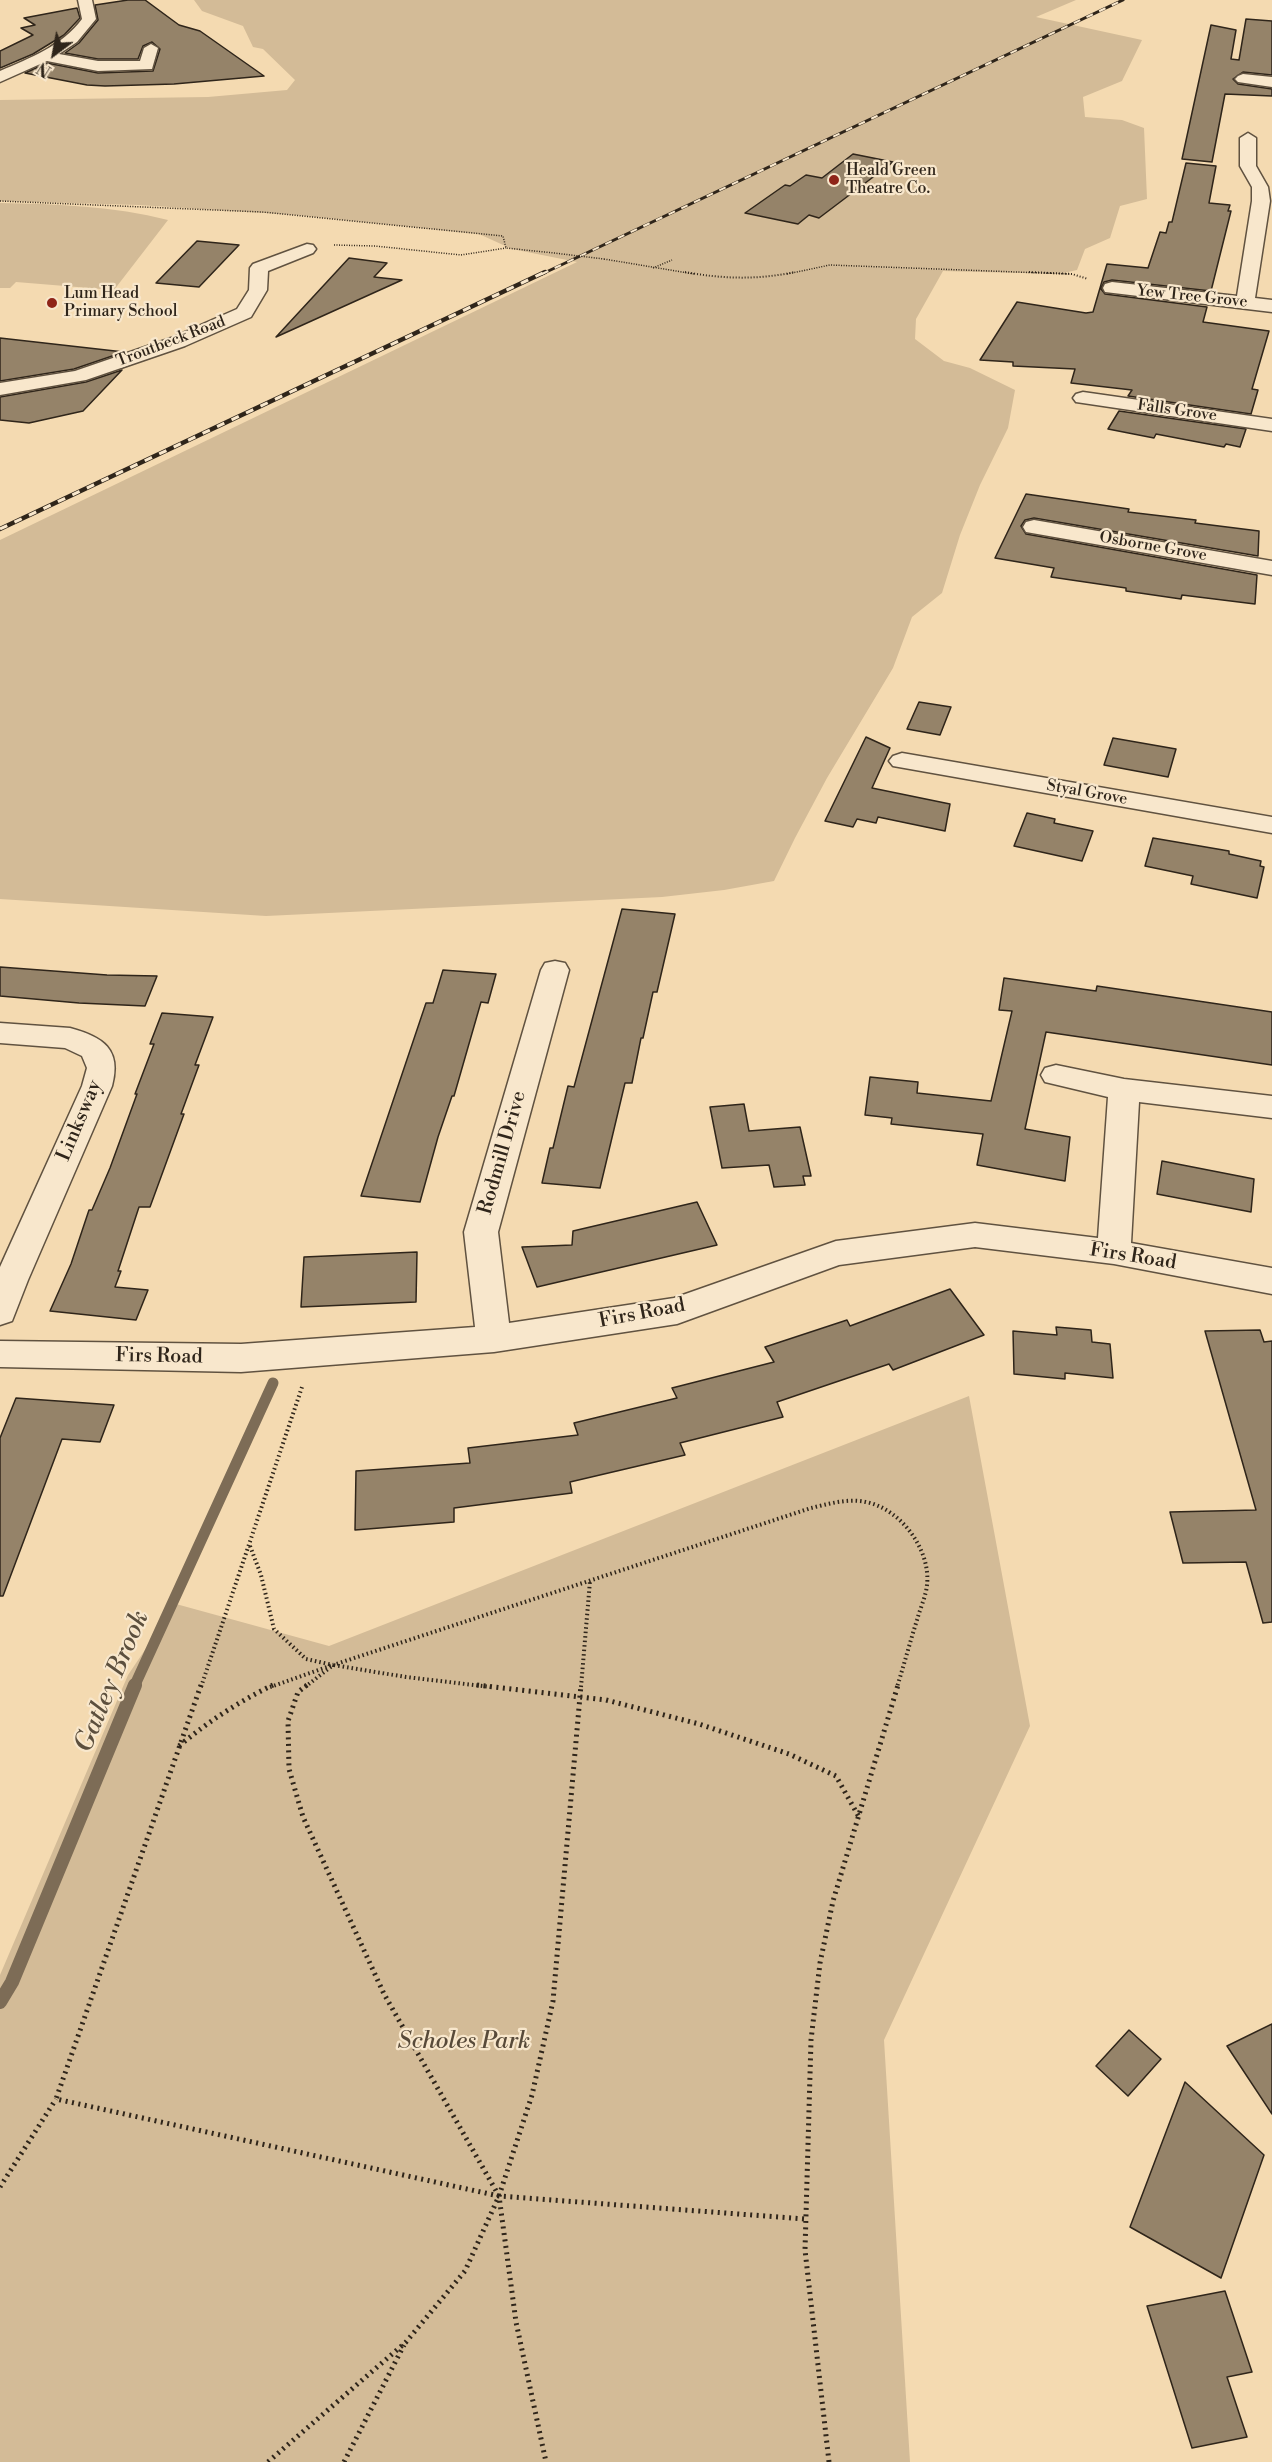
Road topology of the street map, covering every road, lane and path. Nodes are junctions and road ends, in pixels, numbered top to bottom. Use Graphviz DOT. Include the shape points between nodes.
graph roads {
  1 [pos="85,0"];
  2 [pos="151,48"];
  3 [pos="45,56"];
  4 [pos="0,77"];
  5 [pos="1243,79"];
  6 [pos="1272,82"];
  7 [pos="1248,138"];
  8 [pos="0,201"];
  9 [pos="1266,201"];
  10 [pos="506,248"];
  11 [pos="307,249"];
  12 [pos="672,260"];
  13 [pos="653,268"];
  14 [pos="1112,288"];
  15 [pos="1245,303"];
  16 [pos="1272,306"];
  17 [pos="0,389"];
  18 [pos="1083,398"];
  19 [pos="1272,425"];
  20 [pos="1034,527"];
  21 [pos="1272,568"];
  22 [pos="902,761"];
  23 [pos="1272,825"];
  24 [pos="555,970"];
  25 [pos="0,1033"];
  26 [pos="1056,1075"];
  27 [pos="1124,1090"];
  28 [pos="1272,1107"];
  29 [pos="1114,1252"];
  30 [pos="5,1280"];
  31 [pos="1272,1281"];
  32 [pos="0,1312"];
  33 [pos="495,1339"];
  34 [pos="0,1354"];
  35 [pos="312,1354"];
  36 [pos="250,1546"];
  37 [pos="590,1581"];
  38 [pos="333,1665"];
  39 [pos="581,1698"];
  40 [pos="178,1746"];
  41 [pos="859,1818"];
  42 [pos="56,2099"];
  43 [pos="0,2187"];
  44 [pos="499,2196"];
  45 [pos="805,2219"];
  46 [pos="405,2342"];
  47 [pos="268,2462"];
  48 [pos="344,2462"];
  49 [pos="546,2462"];
  50 [pos="829,2462"];
  1 -- 3 [label="street" via="89,19 82,32"];
  2 -- 3 [label="street" via="147,66 98,66"];
  3 -- 4 [label="street"];
  5 -- 6 [label="street"];
  7 -- 9 [label="street" via="1248,166"];
  8 -- 10 [label="path" via="296,215 503,236"];
  9 -- 15 [label="street"];
  10 -- 11 [label="path" via="461,255 347,244"];
  10 -- 13 [label="path, bridge"];
  11 -- 17 [label="street, Troutbeck Road" via="259,268 258,290 244,313 178,342 79,376"];
  12 -- 13 [label="path"];
  13 -- 14 [label="path" via="724,279 768,279 830,266 1072,274"];
  14 -- 15 [label="street, Yew Tree Grove"];
  15 -- 16 [label="street, Yew Tree Grove"];
  18 -- 19 [label="street, Falls Grove"];
  20 -- 21 [label="street, Osborne Grove"];
  22 -- 23 [label="street, Styal Grove"];
  24 -- 33 [label="street, Rodmill Drive" via="481,1232"];
  25 -- 30 [label="street, Linksway" via="70,1038 95,1050 102,1068"];
  26 -- 27 [label="street"];
  27 -- 28 [label="street"];
  27 -- 29 [label="street"];
  29 -- 31 [label="street, Firs Road"];
  29 -- 33 [label="street, Firs Road" via="975,1235 836,1253 677,1311"];
  30 -- 32 [label="street, Linksway"];
  33 -- 35 [label="street, Firs Road"];
  34 -- 35 [label="street, Firs Road" via="241,1358"];
  35 -- 36 [label="path"];
  36 -- 38 [label="path" via="274,1629 306,1659"];
  36 -- 40 [label="path"];
  37 -- 38 [label="path"];
  37 -- 39 [label="path"];
  37 -- 41 [label="path" via="840,1501 868,1503 890,1512 920,1550 927,1567 927,1587"];
  38 -- 39 [label="path"];
  38 -- 40 [label="path" via="244,1699"];
  38 -- 44 [label="path" via="298,1692 288,1721 289,1769 303,1818 384,1994"];
  39 -- 41 [label="path" via="606,1700 699,1724 789,1754 836,1776"];
  39 -- 44 [label="path" via="553,2001 532,2095"];
  40 -- 42 [label="path"];
  41 -- 45 [label="path" via="833,1901 820,1962 811,2040"];
  42 -- 43 [label="path"];
  42 -- 44 [label="path"];
  44 -- 45 [label="path"];
  44 -- 46 [label="path" via="465,2271"];
  44 -- 49 [label="path" via="516,2322"];
  45 -- 50 [label="path" via="804,2250"];
  46 -- 47 [label="path"];
  46 -- 48 [label="path"];
}
